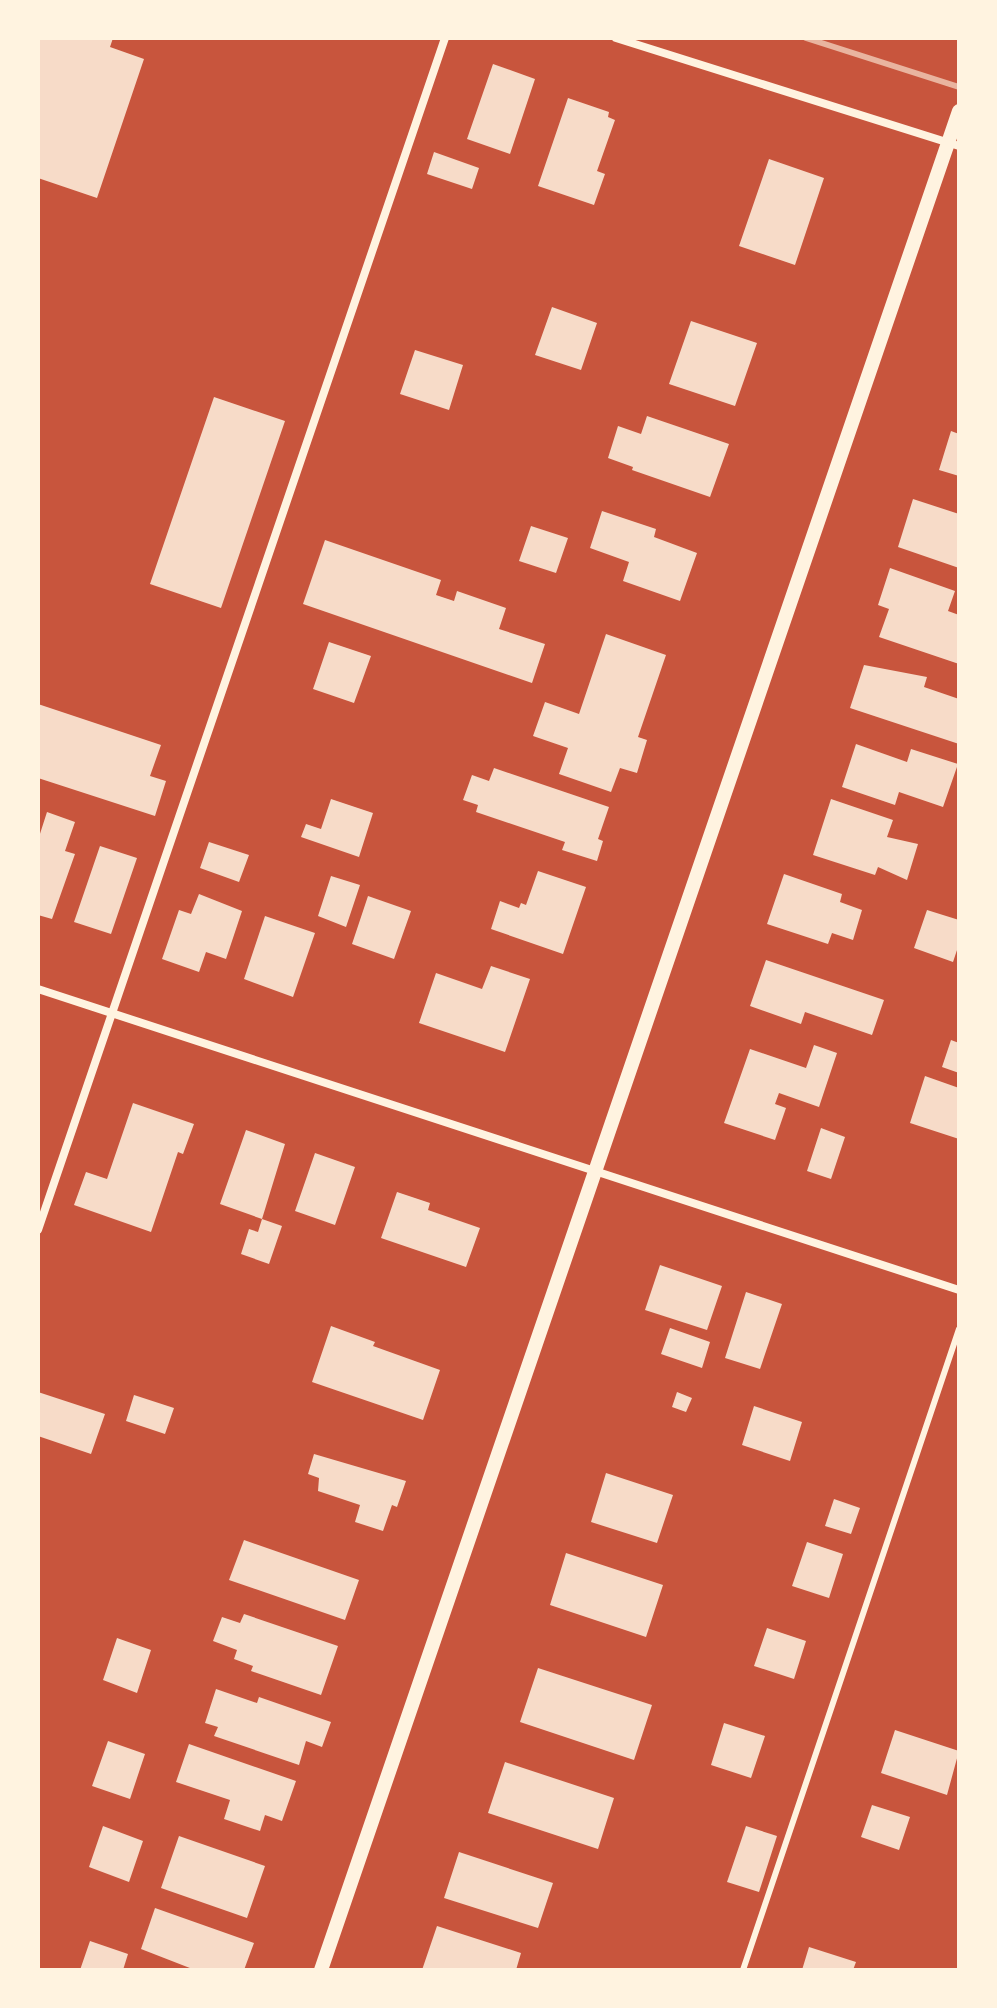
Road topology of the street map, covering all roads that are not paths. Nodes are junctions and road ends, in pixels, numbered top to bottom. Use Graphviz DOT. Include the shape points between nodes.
graph roads {
  1 [pos="445,38"];
  2 [pos="616,38"];
  3 [pos="959,111"];
  4 [pos="953,144"];
  5 [pos="38,989"];
  6 [pos="112,1013"];
  7 [pos="596,1170"];
  8 [pos="38,1230"];
  9 [pos="959,1290"];
  10 [pos="959,1329"];
  11 [pos="321,1970"];
  12 [pos="743,1970"];
  1 -- 6 [label="street"];
  2 -- 4 [label="street"];
  3 -- 4 [label="street"];
  4 -- 7 [label="street"];
  5 -- 6 [label="street"];
  6 -- 7 [label="street"];
  6 -- 8 [label="street"];
  7 -- 9 [label="street"];
  7 -- 11 [label="street"];
  10 -- 12 [label="lane"];
}
